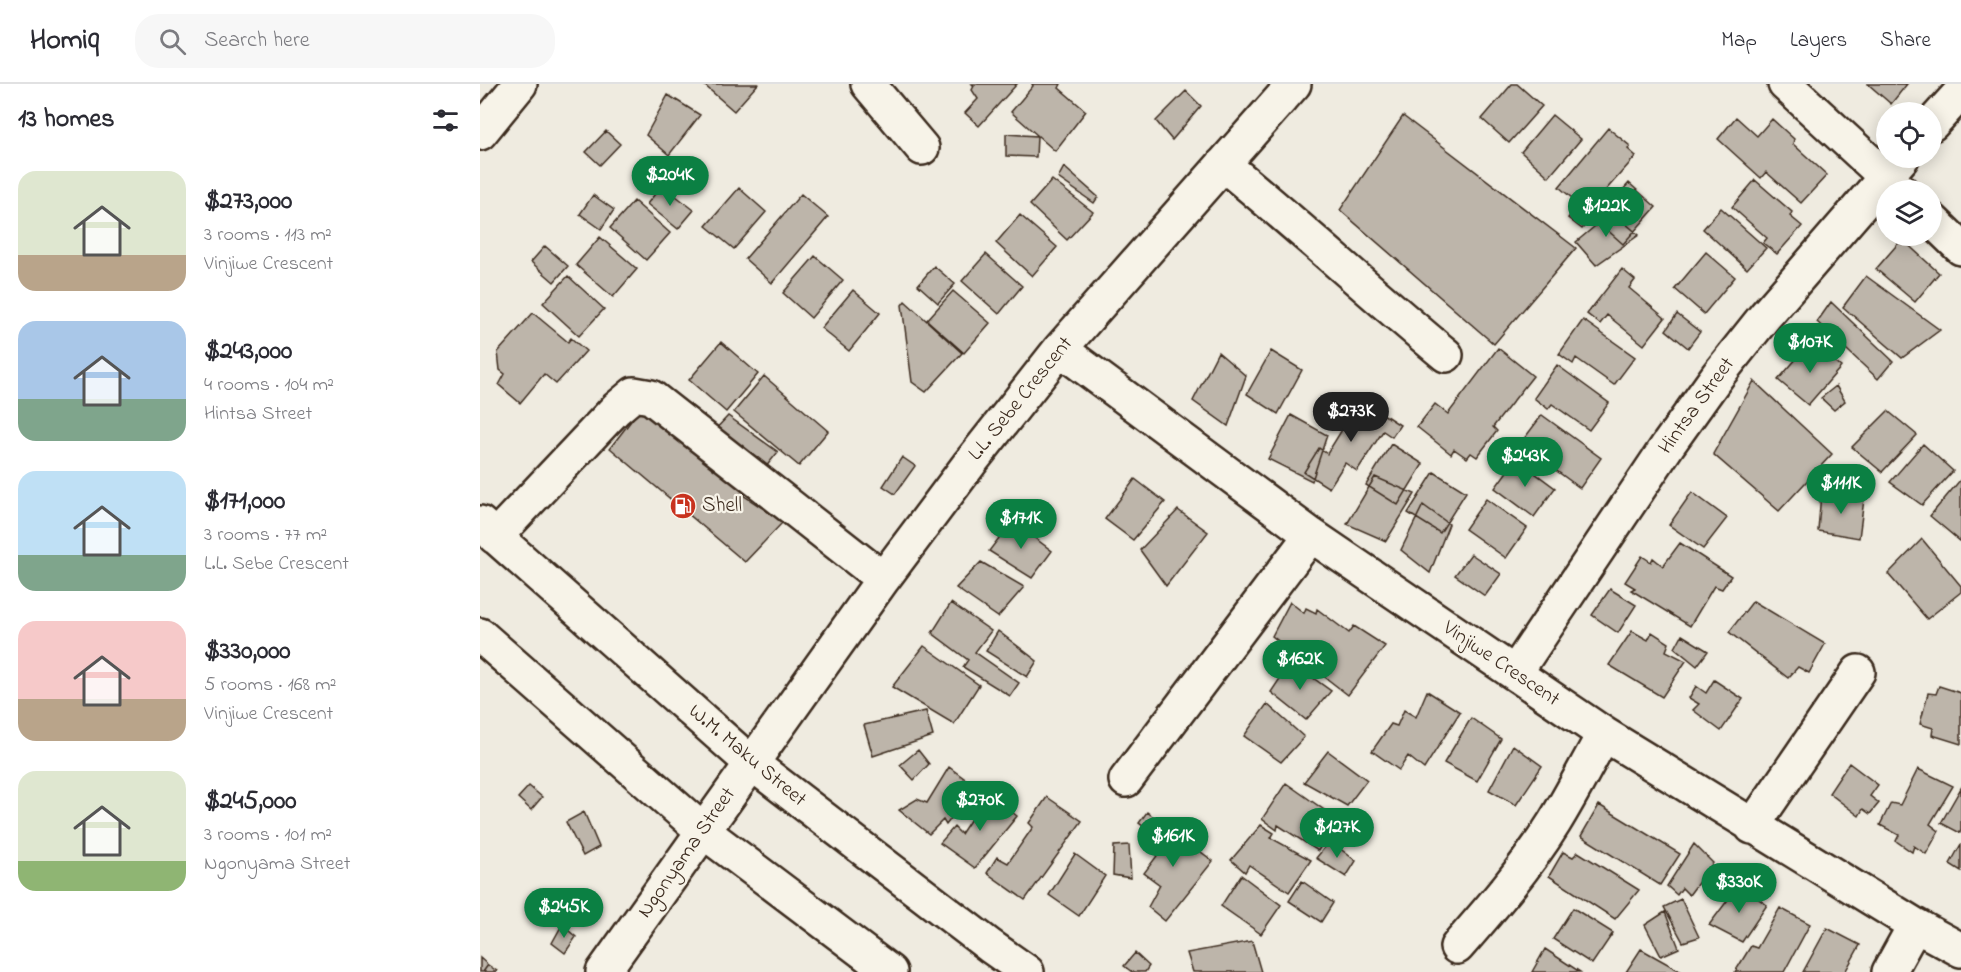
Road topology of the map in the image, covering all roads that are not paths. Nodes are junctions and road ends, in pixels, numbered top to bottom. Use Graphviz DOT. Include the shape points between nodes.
graph roads {
  1 [pos="520,84"];
  2 [pos="868,84"];
  3 [pos="1294,84"];
  4 [pos="1785,84"];
  5 [pos="1961,92"];
  6 [pos="1942,113"];
  7 [pos="480,133"];
  8 [pos="922,148"];
  9 [pos="1223,164"];
  10 [pos="1896,175"];
  11 [pos="1942,230"];
  12 [pos="1961,248"];
  13 [pos="1060,349"];
  14 [pos="1446,355"];
  15 [pos="488,530"];
  16 [pos="1311,536"];
  17 [pos="883,579"];
  18 [pos="480,634"];
  19 [pos="1858,672"];
  20 [pos="1515,673"];
  21 [pos="1604,734"];
  22 [pos="751,763"];
  23 [pos="1126,780"];
  24 [pos="1752,826"];
  25 [pos="703,831"];
  26 [pos="1915,925"];
  27 [pos="1457,947"];
  28 [pos="1961,950"];
  29 [pos="603,972"];
  30 [pos="890,972"];
  31 [pos="1027,972"];
  32 [pos="1889,972"];
  1 -- 7 [label="street"];
  2 -- 8 [label="street"];
  3 -- 9 [label="street, L.L. Sebe Crescent"];
  4 -- 10 [label="street"];
  5 -- 6 [label="street"];
  9 -- 13 [label="street, L.L. Sebe Crescent"];
  9 -- 14 [label="street"];
  10 -- 20 [label="street, Hintsa Street" via="1765,316 1718,375"];
  11 -- 12 [label="street"];
  13 -- 16 [label="street, Vinjiwe Crescent"];
  13 -- 17 [label="street, L.L. Sebe Crescent"];
  15 -- 17 [label="street" via="634,394 651,397"];
  15 -- 22 [label="street, W.M. Maku Street"];
  16 -- 20 [label="street, Vinjiwe Crescent"];
  16 -- 23 [label="street"];
  17 -- 22 [label="street, L.L. Sebe Crescent"];
  18 -- 25 [label="street"];
  19 -- 24 [label="street"];
  20 -- 21 [label="street, Vinjiwe Crescent"];
  21 -- 24 [label="street, Vinjiwe Crescent"];
  21 -- 27 [label="street" via="1526,864"];
  22 -- 25 [label="street, Ngonyama Street"];
  22 -- 31 [label="street, W.M. Maku Street"];
  24 -- 26 [label="street, Vinjiwe Crescent"];
  25 -- 29 [label="street, Ngonyama Street"];
  25 -- 30 [label="street"];
  26 -- 28 [label="street, Vinjiwe Crescent"];
  26 -- 32 [label="street"];
}
